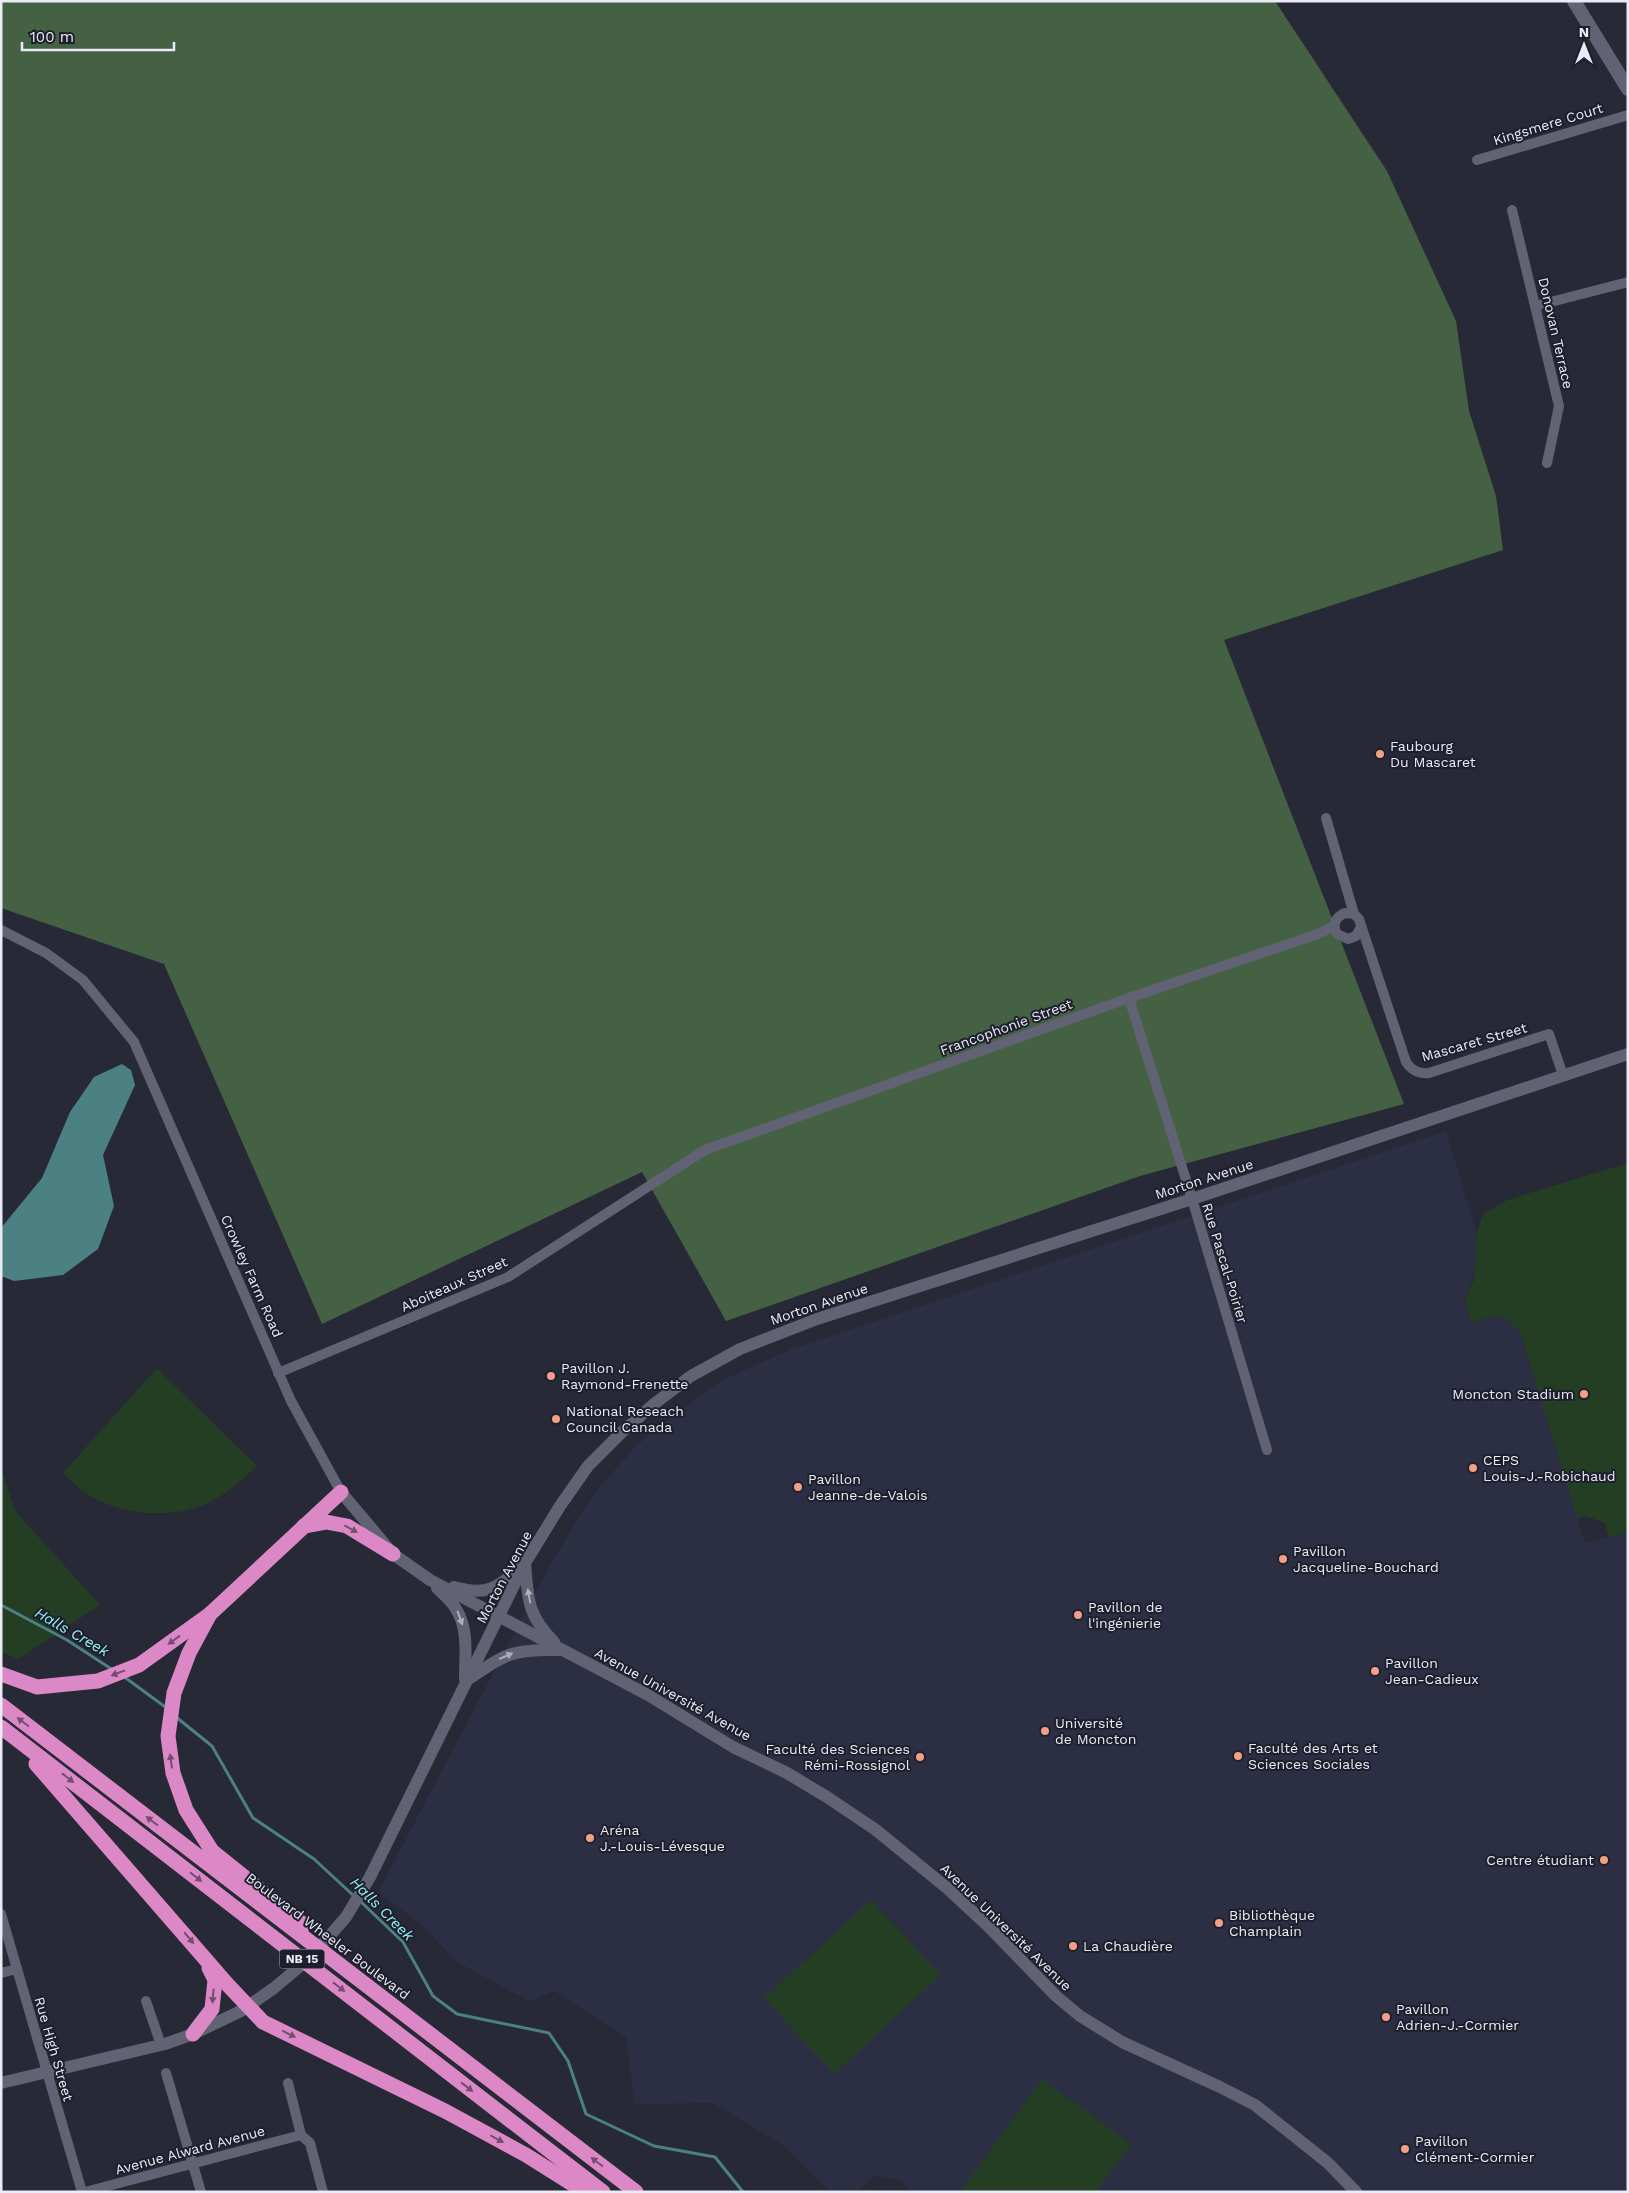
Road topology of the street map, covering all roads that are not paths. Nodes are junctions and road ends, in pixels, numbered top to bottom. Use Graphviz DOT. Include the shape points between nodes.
graph roads {
  1 [pos="1574,1"];
  2 [pos="1628,89"];
  3 [pos="1628,115"];
  4 [pos="1477,160"];
  5 [pos="1512,210"];
  6 [pos="1628,282"];
  7 [pos="1535,306"];
  8 [pos="1547,463"];
  9 [pos="1326,818"];
  10 [pos="1349,901"];
  11 [pos="1342,914"];
  12 [pos="1354,914"];
  13 [pos="1,930"];
  14 [pos="1336,930"];
  15 [pos="1361,934"];
  16 [pos="1129,998"];
  17 [pos="1628,1054"];
  18 [pos="1563,1075"];
  19 [pos="705,1150"];
  20 [pos="1192,1199"];
  21 [pos="278,1373"];
  22 [pos="1267,1450"];
  23 [pos="341,1492"];
  24 [pos="304,1526"];
  25 [pos="393,1554"];
  26 [pos="525,1564"];
  27 [pos="430,1580"];
  28 [pos="210,1614"];
  29 [pos="498,1617"];
  30 [pos="563,1650"];
  31 [pos="1,1674"];
  32 [pos="465,1682"];
  33 [pos="1,1706"];
  34 [pos="1,1727"];
  35 [pos="1,1736"];
  36 [pos="1,1914"];
  37 [pos="202,1956"];
  38 [pos="17,1969"];
  39 [pos="1,1973"];
  40 [pos="146,2001"];
  41 [pos="250,2006"];
  42 [pos="413,2021"];
  43 [pos="193,2034"];
  44 [pos="161,2045"];
  45 [pos="46,2072"];
  46 [pos="166,2073"];
  47 [pos="1,2083"];
  48 [pos="288,2083"];
  49 [pos="301,2135"];
  50 [pos="193,2164"];
  51 [pos="83,2192"];
  52 [pos="201,2192"];
  53 [pos="323,2192"];
  54 [pos="585,2192"];
  55 [pos="603,2192"];
  56 [pos="636,2192"];
  57 [pos="1356,2192"];
  1 -- 2 [label="main road"];
  3 -- 4 [label="street, Kingsmere Court"];
  5 -- 7 [label="street, Donovan Terrace"];
  6 -- 7 [label="street"];
  7 -- 8 [label="street, Donovan Terrace" via="1559,406"];
  9 -- 10 [label="street"];
  10 -- 11 [label="street"];
  10 -- 12 [label="street"];
  11 -- 12 [label="street"];
  11 -- 14 [label="street" via="1337,917"];
  12 -- 15 [label="street" via="1359,919"];
  13 -- 21 [label="street, Crowley Farm Road" via="46,953 84,980 134,1042"];
  14 -- 15 [label="street" via="1348,940"];
  14 -- 16 [label="street, Francophonie Street"];
  15 -- 18 [label="street, Mascaret Street" via="1406,1062 1413,1070 1429,1072 1549,1034"];
  16 -- 19 [label="street, Francophonie Street"];
  16 -- 20 [label="street, Rue Pascal-Poirier"];
  17 -- 18 [label="street, Morton Avenue"];
  18 -- 20 [label="street, Morton Avenue"];
  19 -- 21 [label="street, Aboiteaux Street" via="508,1277"];
  20 -- 22 [label="street, Rue Pascal-Poirier"];
  20 -- 26 [label="street, Morton Avenue" via="817,1319 740,1349 654,1404 588,1466"];
  21 -- 23 [label="street, Crowley Farm Road"];
  23 -- 24 [label="highway"];
  23 -- 25 [label="street, Crowley Farm Road"];
  24 -- 25 [label="highway, one-way" via="326,1522 347,1526"];
  24 -- 28 [label="highway"];
  25 -- 27 [label="street, Crowley Farm Road"];
  26 -- 27 [label="street" via="502,1584 486,1591 470,1592"];
  26 -- 29 [label="street, Morton Avenue"];
  30 -- 26 [label="street, one-way" via="540,1628 533,1616"];
  27 -- 29 [label="street, Crowley Farm Road"];
  27 -- 32 [label="street, one-way" via="456,1608 462,1625"];
  28 -- 31 [label="highway, one-way" via="139,1665 98,1681 38,1687"];
  42 -- 28 [label="highway, one-way" via="365,1974 212,1851 186,1810 173,1773 168,1736 174,1693 189,1653"];
  29 -- 30 [label="street, Avenue Université Avenue"];
  29 -- 32 [label="street, Morton Avenue"];
  32 -- 30 [label="street, one-way" via="509,1654 528,1650"];
  30 -- 57 [label="street, Avenue Université Avenue" via="648,1695 733,1747 786,1773 876,1830 988,1926 1080,2016 1122,2042 1255,2105 1328,2163"];
  32 -- 41 [label="street, Morton Avenue" via="370,1877 346,1917 312,1956"];
  42 -- 33 [label="highway, Boulevard Wheeler Boulevard / NB 15, one-way"];
  34 -- 55 [label="highway, NB 15, one-way"];
  35 -- 37 [label="highway, one-way" via="42,1768"];
  36 -- 38 [label="street, Rue High Street"];
  37 -- 41 [label="highway"];
  37 -- 43 [label="highway, one-way" via="215,1980 212,2009"];
  38 -- 39 [label="street"];
  38 -- 45 [label="street, Rue High Street"];
  40 -- 44 [label="street"];
  41 -- 43 [label="street, Morton Avenue"];
  41 -- 54 [label="highway, one-way" via="263,2022 445,2111"];
  56 -- 42 [label="highway, Boulevard Wheeler Boulevard / NB 15, one-way"];
  43 -- 44 [label="street, Morton Avenue"];
  44 -- 45 [label="street, Morton Avenue"];
  45 -- 47 [label="street, Morton Avenue"];
  45 -- 51 [label="street, Rue High Street"];
  46 -- 50 [label="street"];
  48 -- 49 [label="street"];
  49 -- 50 [label="street, Avenue Alward Avenue"];
  49 -- 53 [label="street" via="310,2143"];
  50 -- 51 [label="street, Avenue Alward Avenue"];
  50 -- 52 [label="street"];
}
